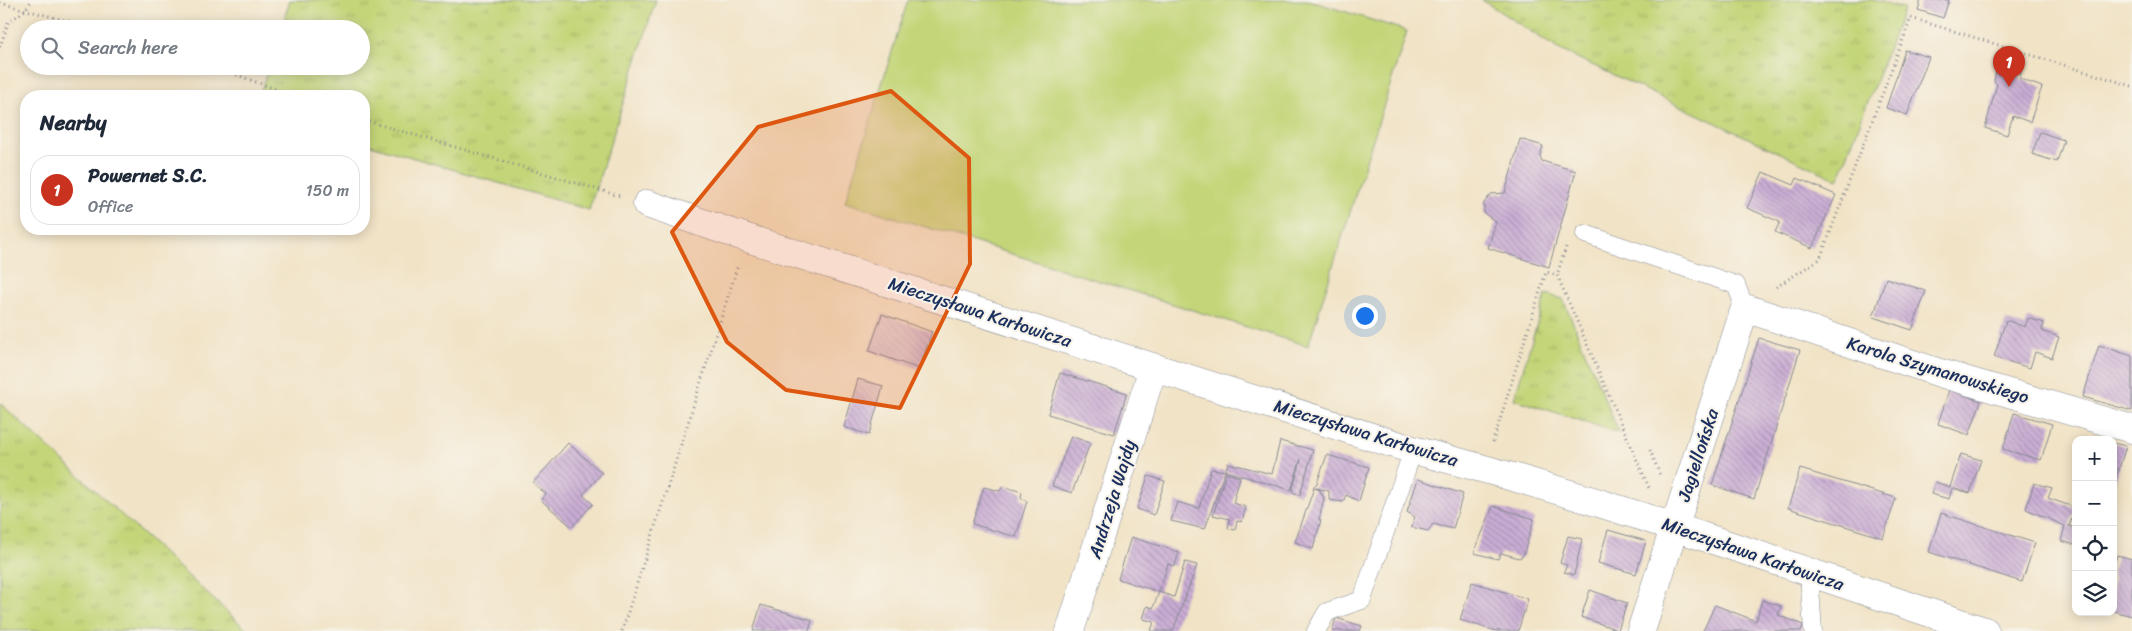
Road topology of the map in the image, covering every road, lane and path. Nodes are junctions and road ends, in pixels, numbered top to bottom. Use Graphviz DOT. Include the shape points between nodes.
graph roads {
  1 [pos="32,0"];
  2 [pos="0,4"];
  3 [pos="25,10"];
  4 [pos="63,20"];
  5 [pos="0,48"];
  6 [pos="237,75"];
  7 [pos="2132,86"];
  8 [pos="278,90"];
  9 [pos="370,122"];
  10 [pos="647,204"];
  11 [pos="1585,234"];
  12 [pos="747,238"];
  13 [pos="1557,275"];
  14 [pos="1745,308"];
  15 [pos="1153,368"];
  16 [pos="2132,429"];
  17 [pos="1413,450"];
  18 [pos="1485,468"];
  19 [pos="1664,524"];
  20 [pos="1809,573"];
  21 [pos="622,631"];
  22 [pos="1070,631"];
  23 [pos="1316,631"];
  24 [pos="1641,631"];
  25 [pos="1813,631"];
  26 [pos="1985,631"];
  1 -- 3 [label="path"];
  2 -- 3 [label="path"];
  3 -- 4 [label="path"];
  3 -- 5 [label="path" via="8,24"];
  6 -- 8 [label="path"];
  7 -- 14 [label="path" via="1911,18 1820,259"];
  9 -- 10 [label="path"];
  10 -- 12 [label="street, Mieczysława Karłowicza"];
  11 -- 13 [label="path" via="1571,229"];
  11 -- 14 [label="lane" via="1736,285"];
  12 -- 15 [label="street, Mieczysława Karłowicza"];
  12 -- 21 [label="path"];
  13 -- 18 [label="path" via="1546,272"];
  13 -- 19 [label="path"];
  14 -- 16 [label="street, Karola Szymanowskiego" via="1940,372"];
  14 -- 19 [label="street, Jagiellońska"];
  15 -- 17 [label="street, Mieczysława Karłowicza"];
  15 -- 22 [label="street, Andrzeja Wajdy"];
  17 -- 18 [label="street, Mieczysława Karłowicza"];
  17 -- 23 [label="lane" via="1362,600 1327,612"];
  18 -- 19 [label="street, Mieczysława Karłowicza"];
  19 -- 20 [label="street, Mieczysława Karłowicza"];
  19 -- 24 [label="street, Jagiellońska"];
  20 -- 25 [label="lane"];
  20 -- 26 [label="street, Mieczysława Karłowicza"];
}
